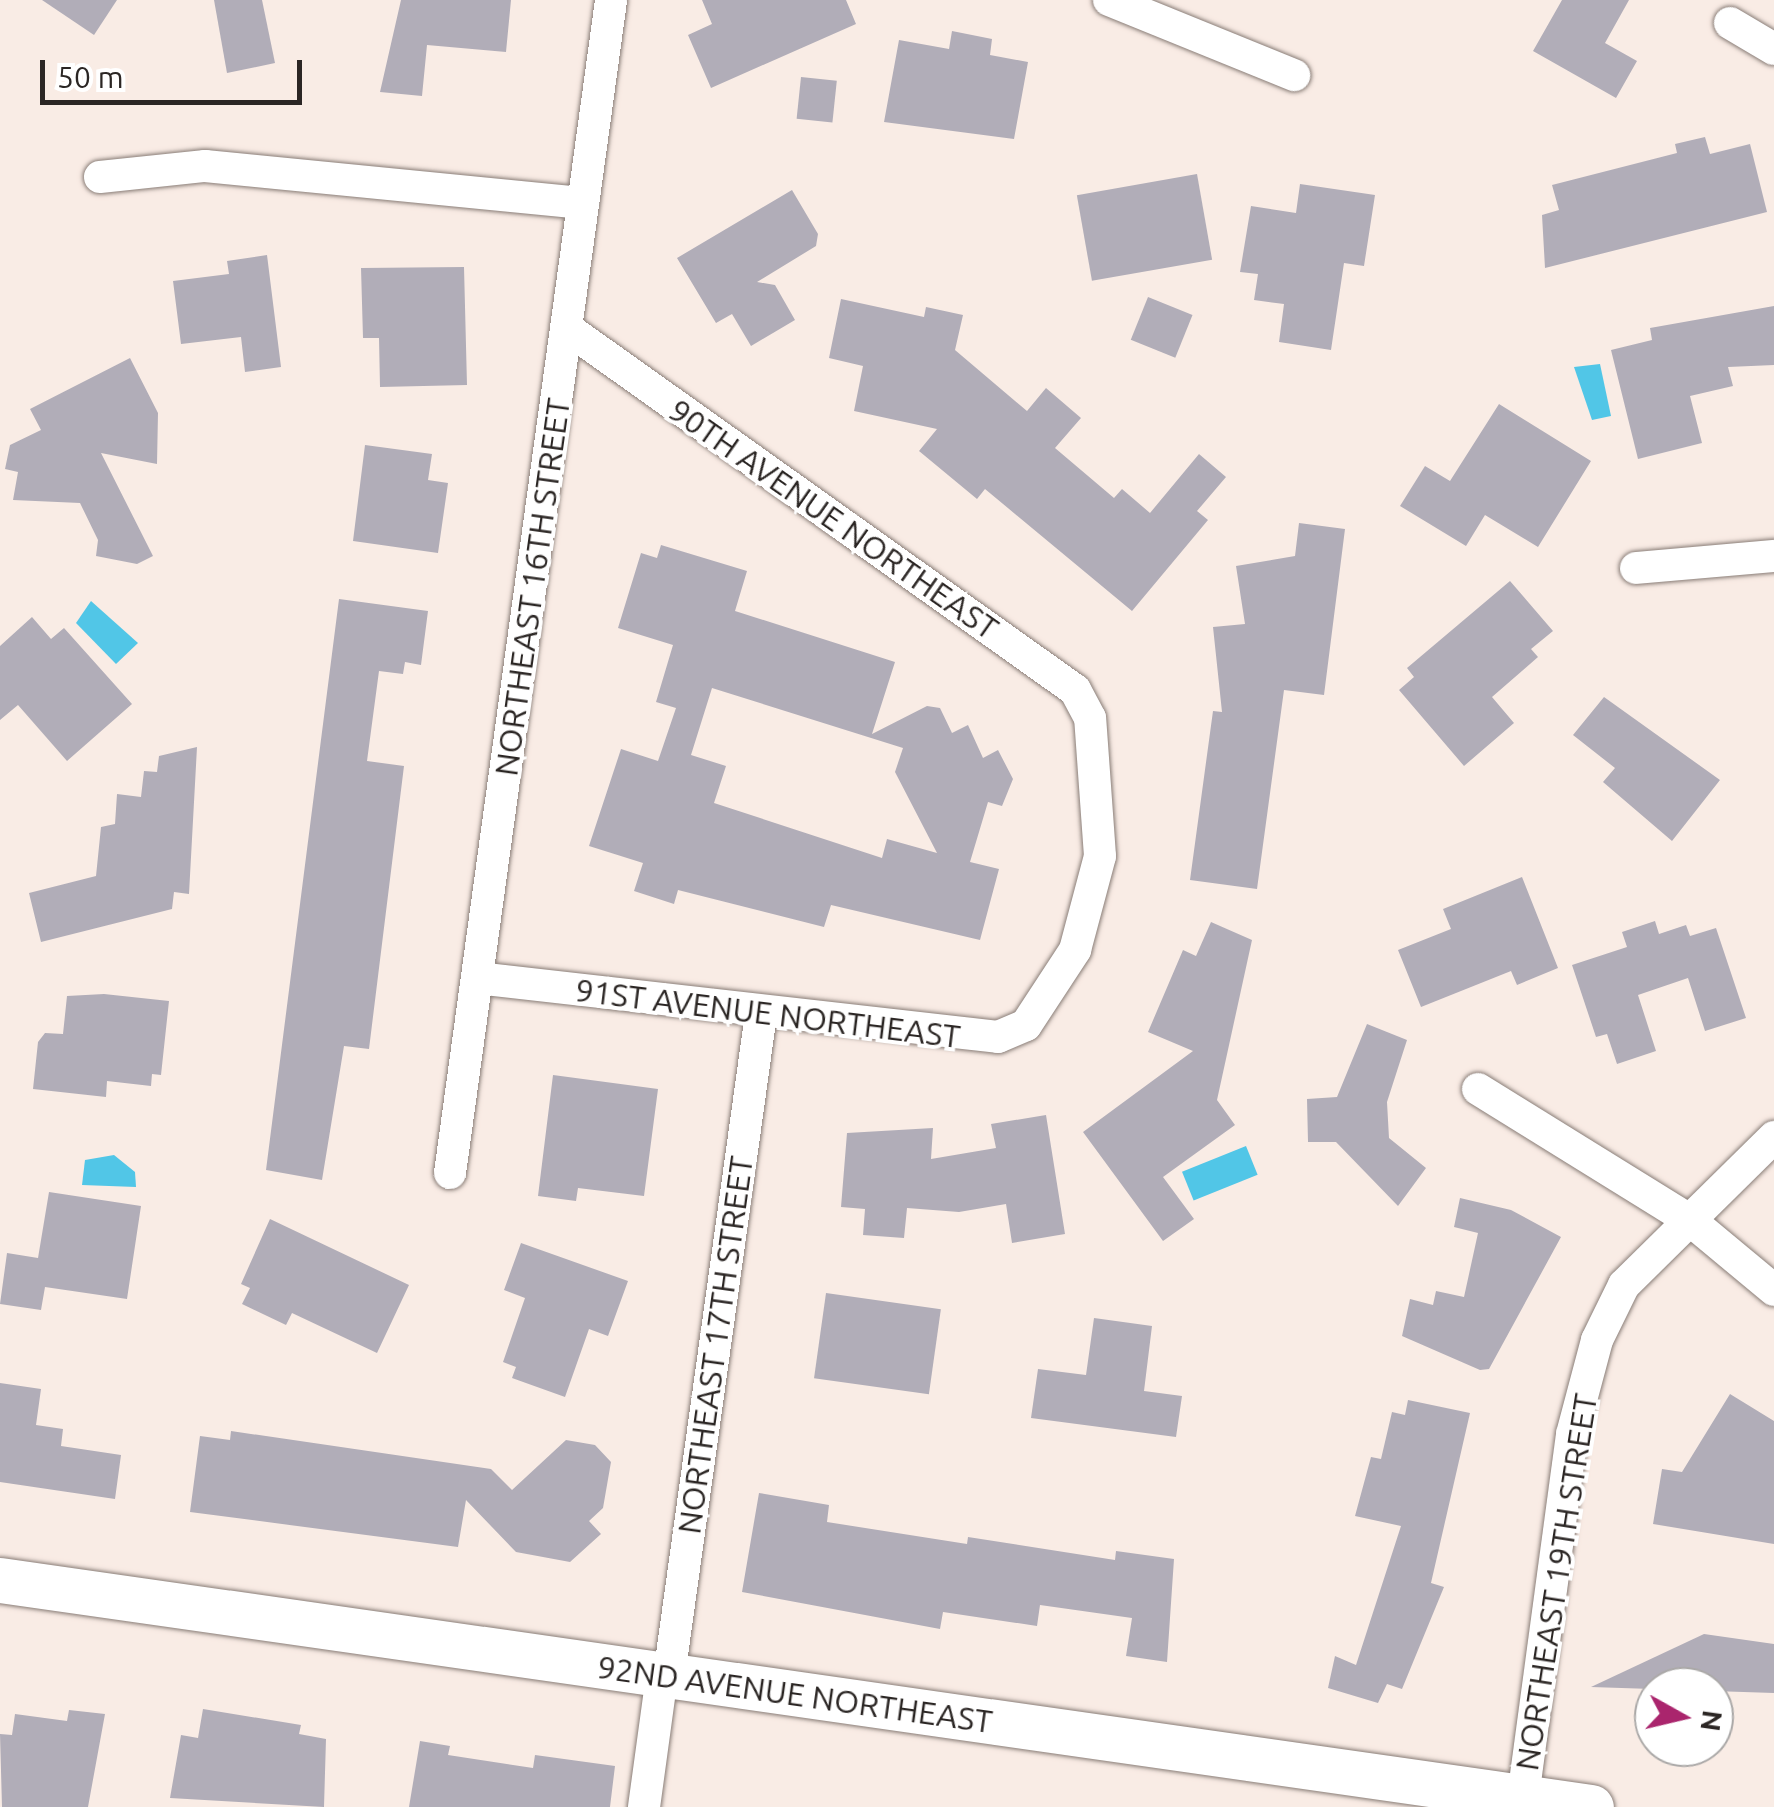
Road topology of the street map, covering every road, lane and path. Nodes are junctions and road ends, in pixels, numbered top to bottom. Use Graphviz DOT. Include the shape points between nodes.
graph roads {
  1 [pos="612,0"];
  2 [pos="1110,0"];
  3 [pos="1730,23"];
  4 [pos="1774,49"];
  5 [pos="1294,75"];
  6 [pos="100,177"];
  7 [pos="584,204"];
  8 [pos="568,329"];
  9 [pos="1774,556"];
  10 [pos="1636,568"];
  11 [pos="477,978"];
  12 [pos="1046,1000"];
  13 [pos="760,1014"];
  14 [pos="1478,1089"];
  15 [pos="1774,1137"];
  16 [pos="450,1173"];
  17 [pos="1691,1221"];
  18 [pos="1774,1290"];
  19 [pos="0,1580"];
  20 [pos="666,1675"];
  21 [pos="1523,1797"];
  22 [pos="644,1807"];
  23 [pos="1591,1807"];
  1 -- 7 [label="street, NORTHEAST 16TH STREET"];
  2 -- 5 [label="street" via="1173,32"];
  3 -- 4 [label="street"];
  6 -- 7 [label="street" via="204,166"];
  7 -- 8 [label="street, NORTHEAST 16TH STREET"];
  8 -- 11 [label="street, NORTHEAST 16TH STREET"];
  8 -- 12 [label="street, 90TH AVENUE NORTHEAST" via="1075,690 1090,718 1100,856 1075,950"];
  9 -- 10 [label="street"];
  11 -- 13 [label="street, 91ST AVENUE NORTHEAST"];
  11 -- 16 [label="street, NORTHEAST 16TH STREET"];
  12 -- 13 [label="street, 91ST AVENUE NORTHEAST" via="1026,1025 998,1037"];
  13 -- 20 [label="street, NORTHEAST 17TH STREET"];
  14 -- 17 [label="street"];
  15 -- 17 [label="street, NORTHEAST 19TH STREET"];
  17 -- 18 [label="street"];
  17 -- 21 [label="street, NORTHEAST 19TH STREET" via="1624,1285 1597,1340 1572,1434"];
  19 -- 20 [label="main road, 92ND AVENUE NORTHEAST"];
  20 -- 21 [label="main road, 92ND AVENUE NORTHEAST"];
  20 -- 22 [label="street, NORTHEAST 17TH STREET"];
  21 -- 23 [label="main road, 92ND AVENUE NORTHEAST"];
}
